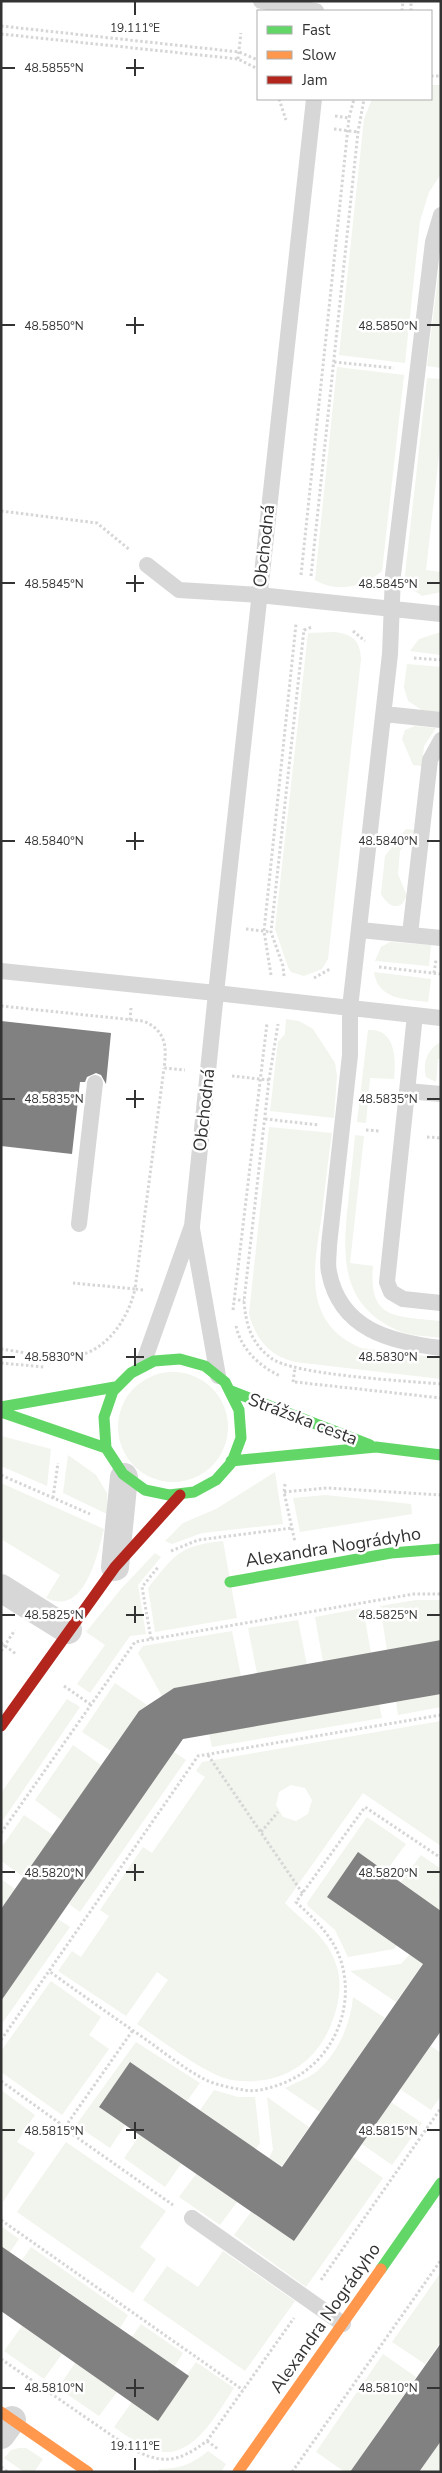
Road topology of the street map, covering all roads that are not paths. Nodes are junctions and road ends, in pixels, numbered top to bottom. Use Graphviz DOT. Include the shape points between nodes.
graph roads {
  1 [pos="261,1"];
  2 [pos="310,10"];
  3 [pos="314,100"];
  4 [pos="441,215"];
  5 [pos="147,565"];
  6 [pos="259,595"];
  7 [pos="391,610"];
  8 [pos="441,614"];
  9 [pos="384,714"];
  10 [pos="441,720"];
  11 [pos="441,740"];
  12 [pos="360,930"];
  13 [pos="410,934"];
  14 [pos="441,938"];
  15 [pos="1,971"];
  16 [pos="216,993"];
  17 [pos="350,1008"];
  18 [pos="416,1015"];
  19 [pos="441,1018"];
  20 [pos="95,1083"];
  21 [pos="407,1091"];
  22 [pos="441,1094"];
  23 [pos="79,1224"];
  24 [pos="192,1226"];
  25 [pos="441,1303"];
  26 [pos="441,1348"];
  27 [pos="143,1364"];
  28 [pos="218,1376"];
  29 [pos="115,1387"];
  30 [pos="231,1391"];
  31 [pos="1,1406"];
  32 [pos="1,1412"];
  33 [pos="376,1447"];
  34 [pos="106,1448"];
  35 [pos="441,1455"];
  36 [pos="231,1462"];
  37 [pos="124,1477"];
  38 [pos="180,1496"];
  39 [pos="441,1549"];
  40 [pos="115,1567"];
  41 [pos="230,1582"];
  42 [pos="1,1588"];
  43 [pos="68,1630"];
  44 [pos="1,1726"];
  45 [pos="441,2184"];
  46 [pos="192,2218"];
  47 [pos="343,2324"];
  48 [pos="5,2422"];
  49 [pos="88,2472"];
  50 [pos="238,2472"];
  1 -- 2 [label="lane"];
  3 -- 6 [label="lane, Obchodná"];
  4 -- 7 [label="lane" via="433,242 416,371"];
  5 -- 6 [label="lane" via="179,590"];
  6 -- 7 [label="lane"];
  6 -- 16 [label="lane, Obchodná"];
  7 -- 8 [label="lane"];
  7 -- 9 [label="lane"];
  9 -- 10 [label="lane"];
  9 -- 12 [label="lane"];
  11 -- 13 [label="lane" via="430,760"];
  12 -- 13 [label="lane"];
  12 -- 17 [label="lane"];
  13 -- 14 [label="lane"];
  15 -- 16 [label="lane"];
  16 -- 17 [label="lane"];
  16 -- 24 [label="lane, Obchodná"];
  17 -- 18 [label="lane"];
  17 -- 26 [label="lane" via="350,1055 329,1245 329,1272 338,1296 352,1317 370,1331 400,1342"];
  18 -- 19 [label="lane"];
  18 -- 21 [label="lane"];
  20 -- 23 [label="lane"];
  21 -- 22 [label="lane"];
  21 -- 25 [label="lane" via="387,1282 391,1292 403,1299"];
  24 -- 27 [label="lane, Obchodná"];
  24 -- 28 [label="lane, Obchodná"];
  27 -- 28 [label="street, Strážska cesta" via="178,1358 196,1362"];
  27 -- 29 [label="street, Strážska cesta"];
  28 -- 30 [label="street, Strážska cesta"];
  29 -- 31 [label="street"];
  29 -- 34 [label="street, Strážska cesta" via="103,1417"];
  30 -- 33 [label="street, Strážska cesta"];
  30 -- 36 [label="street, Strážska cesta" via="241,1421 239,1442"];
  32 -- 34 [label="street"];
  33 -- 35 [label="street, Strážska cesta"];
  33 -- 36 [label="street, Strážska cesta"];
  34 -- 37 [label="street, Strážska cesta"];
  36 -- 38 [label="street, Strážska cesta" via="210,1485"];
  37 -- 38 [label="street, Strážska cesta" via="150,1493"];
  37 -- 40 [label="street"];
  38 -- 40 [label="street"];
  39 -- 41 [label="street, Alexandra Nográdyho" via="391,1553"];
  40 -- 43 [label="street"];
  42 -- 43 [label="street"];
  43 -- 44 [label="street"];
  45 -- 47 [label="street, Alexandra Nográdyho"];
  46 -- 47 [label="lane"];
  47 -- 50 [label="street, Alexandra Nográdyho"];
  48 -- 49 [label="street"];
}
